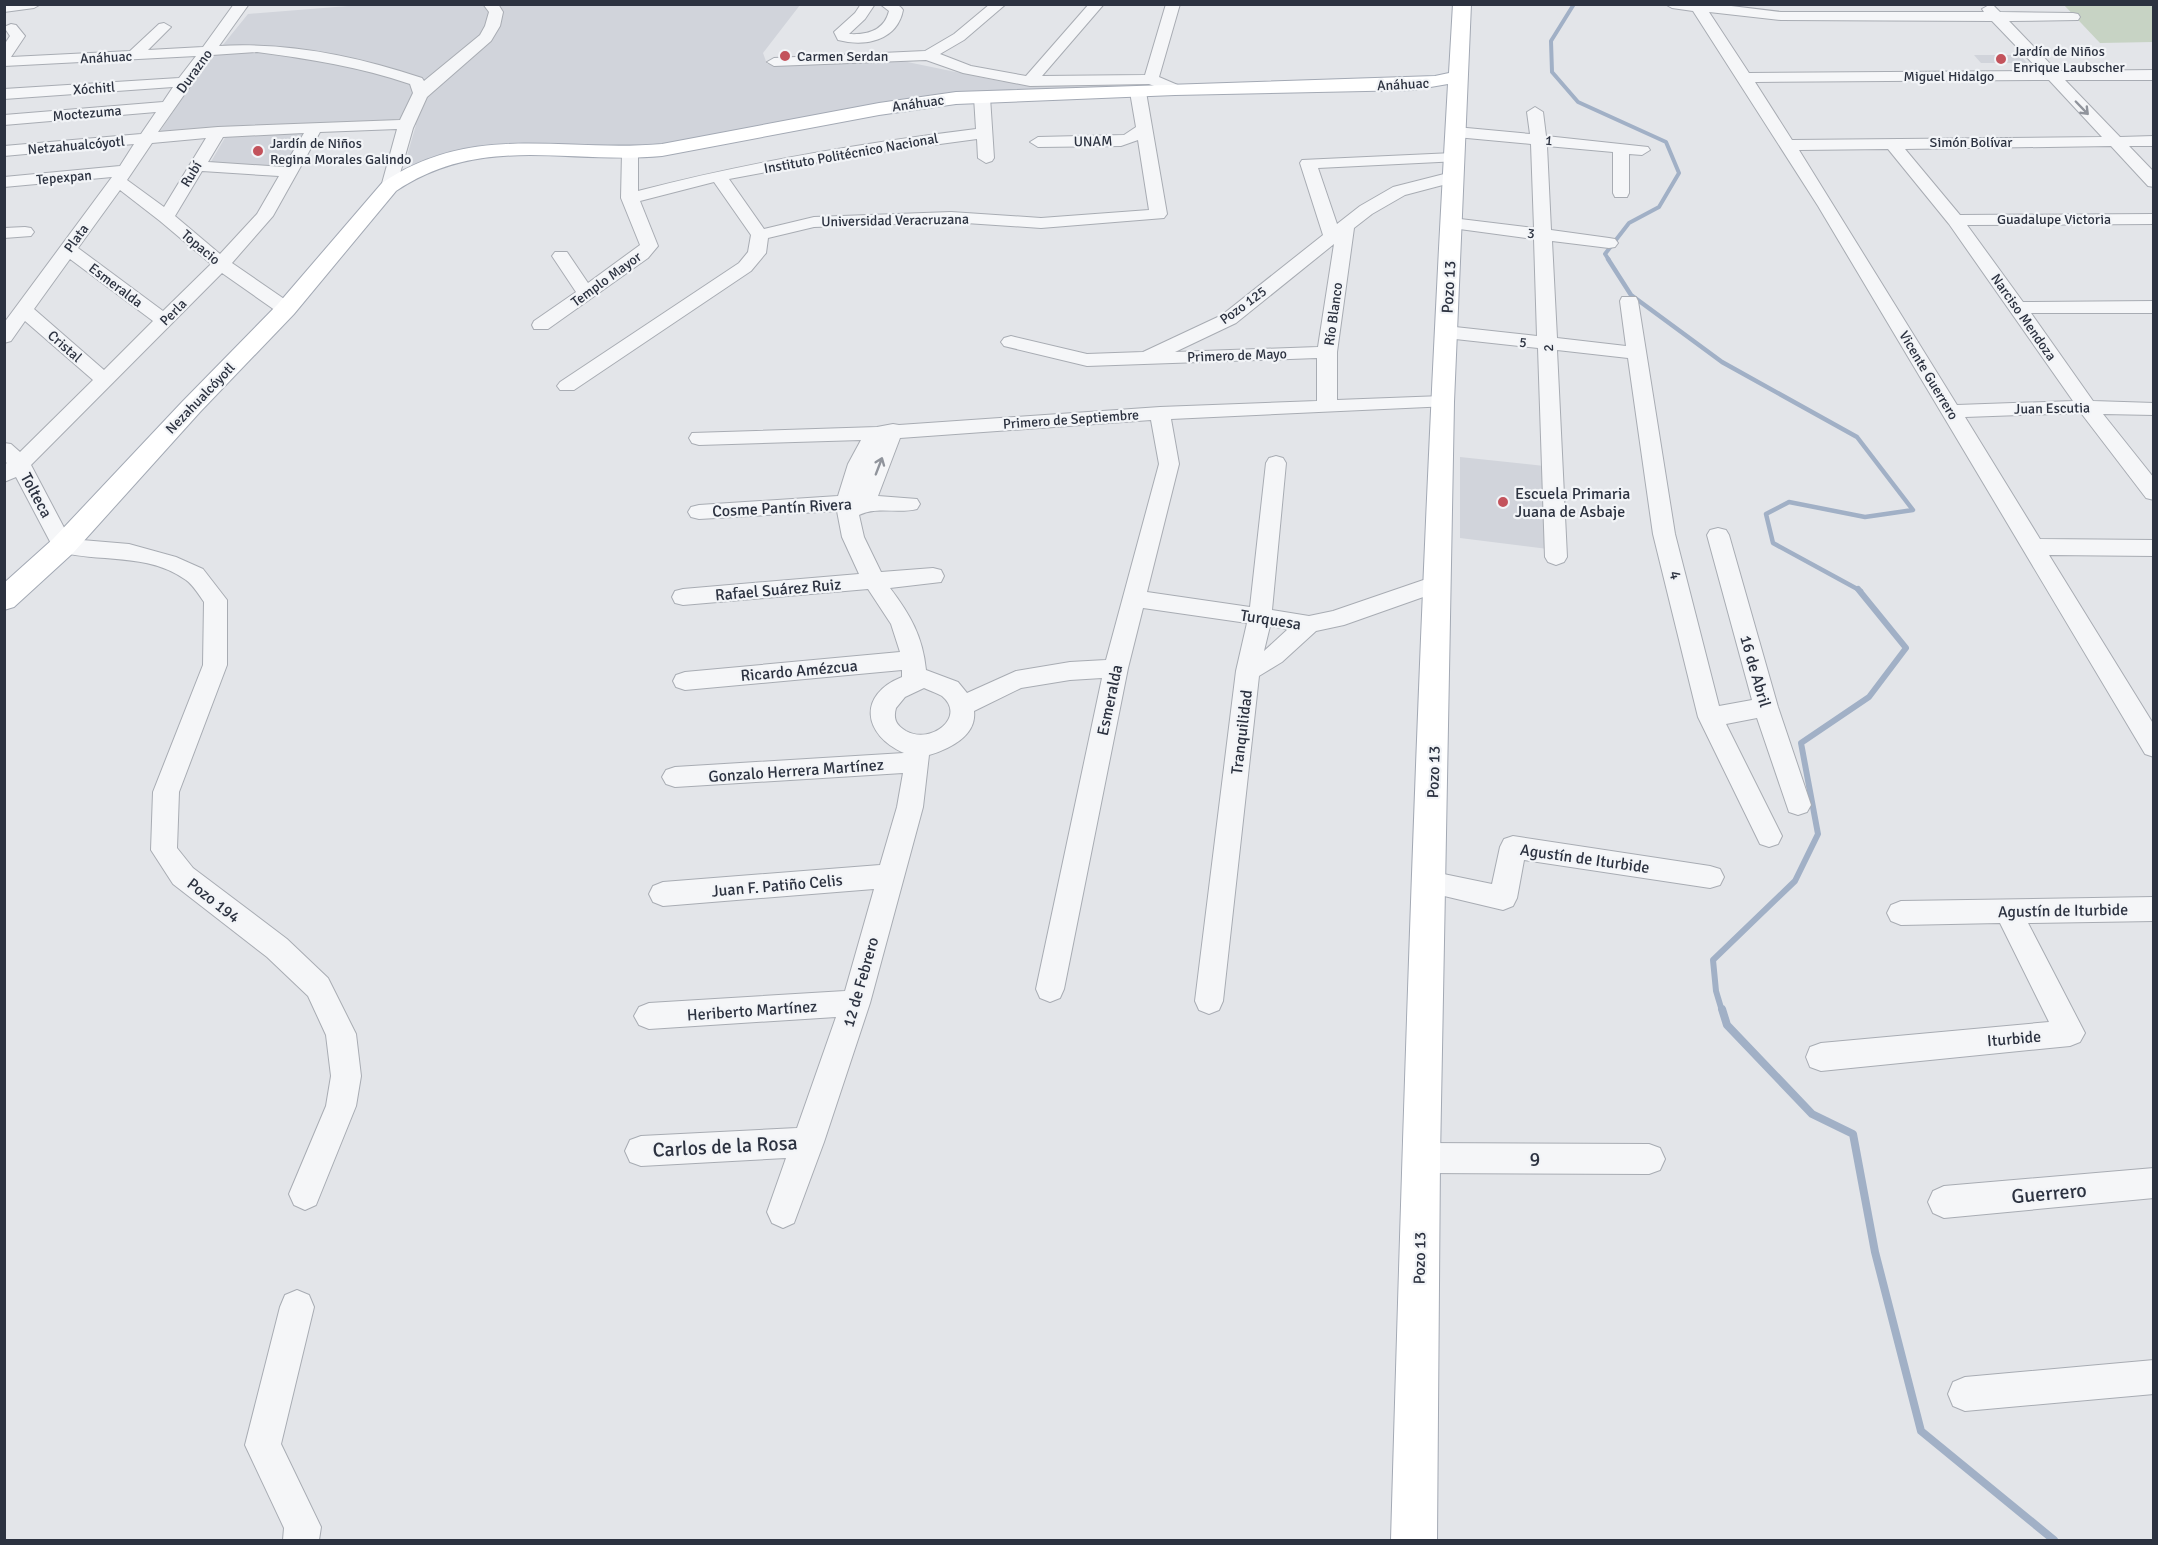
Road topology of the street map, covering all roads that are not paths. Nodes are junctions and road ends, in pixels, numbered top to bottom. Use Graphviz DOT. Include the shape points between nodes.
graph roads {
  1 [pos="34,4"];
  2 [pos="242,4"];
  3 [pos="490,4"];
  4 [pos="868,4"];
  5 [pos="887,4"];
  6 [pos="999,4"];
  7 [pos="1097,4"];
  8 [pos="1173,4"];
  9 [pos="1462,4"];
  10 [pos="1672,4"];
  11 [pos="1984,4"];
  12 [pos="1698,7"];
  13 [pos="4,8"];
  14 [pos="1729,8"];
  15 [pos="1998,10"];
  16 [pos="2012,17"];
  17 [pos="2073,17"];
  18 [pos="164,27"];
  19 [pos="18,38"];
  20 [pos="207,52"];
  21 [pos="928,55"];
  22 [pos="4,56"];
  23 [pos="134,56"];
  24 [pos="4,62"];
  25 [pos="774,62"];
  26 [pos="2050,75"];
  27 [pos="2067,75"];
  28 [pos="2154,75"];
  29 [pos="1458,76"];
  30 [pos="1744,78"];
  31 [pos="1030,81"];
  32 [pos="184,82"];
  33 [pos="1144,85"];
  34 [pos="421,93"];
  35 [pos="4,94"];
  36 [pos="982,97"];
  37 [pos="170,106"];
  38 [pos="1535,112"];
  39 [pos="4,120"];
  40 [pos="407,124"];
  41 [pos="315,128"];
  42 [pos="1144,128"];
  43 [pos="218,132"];
  44 [pos="984,133"];
  45 [pos="147,139"];
  46 [pos="1539,140"];
  47 [pos="2113,141"];
  48 [pos="2132,141"];
  49 [pos="2154,141"];
  50 [pos="1038,142"];
  51 [pos="1892,143"];
  52 [pos="1788,145"];
  53 [pos="1621,147"];
  54 [pos="1642,150"];
  55 [pos="4,151"];
  56 [pos="630,153"];
  57 [pos="1454,156"];
  58 [pos="986,158"];
  59 [pos="1390,162"];
  60 [pos="2154,163"];
  61 [pos="196,165"];
  62 [pos="290,172"];
  63 [pos="121,176"];
  64 [pos="719,177"];
  65 [pos="4,182"];
  66 [pos="2154,182"];
  67 [pos="389,188"];
  68 [pos="1399,191"];
  69 [pos="1621,193"];
  70 [pos="630,198"];
  71 [pos="166,217"];
  72 [pos="2154,219"];
  73 [pos="1955,220"];
  74 [pos="1452,223"];
  75 [pos="1339,229"];
  76 [pos="25,232"];
  77 [pos="4,233"];
  78 [pos="1543,234"];
  79 [pos="760,235"];
  80 [pos="1609,243"];
  81 [pos="68,249"];
  82 [pos="561,256"];
  83 [pos="221,264"];
  84 [pos="586,293"];
  85 [pos="1629,301"];
  86 [pos="2154,307"];
  87 [pos="2018,308"];
  88 [pos="286,309"];
  89 [pos="25,311"];
  90 [pos="164,321"];
  91 [pos="541,325"];
  92 [pos="1446,332"];
  93 [pos="4,337"];
  94 [pos="1011,342"];
  95 [pos="1548,345"];
  96 [pos="1327,352"];
  97 [pos="1637,353"];
  98 [pos="1146,358"];
  99 [pos="105,381"];
  100 [pos="567,386"];
  101 [pos="1442,402"];
  102 [pos="1327,405"];
  103 [pos="2087,407"];
  104 [pos="2154,409"];
  105 [pos="1951,411"];
  106 [pos="1160,414"];
  107 [pos="885,431"];
  108 [pos="699,438"];
  109 [pos="4,449"];
  110 [pos="1275,464"];
  111 [pos="12,470"];
  112 [pos="2154,493"];
  113 [pos="909,504"];
  114 [pos="853,506"];
  115 [pos="699,512"];
  116 [pos="1718,535"];
  117 [pos="63,546"];
  118 [pos="2033,547"];
  119 [pos="2154,548"];
  120 [pos="1556,557"];
  121 [pos="933,576"];
  122 [pos="874,581"];
  123 [pos="1438,583"];
  124 [pos="683,597"];
  125 [pos="1134,598"];
  126 [pos="4,600"];
  127 [pos="1260,617"];
  128 [pos="1310,624"];
  129 [pos="1116,668"];
  130 [pos="914,670"];
  131 [pos="1248,671"];
  132 [pos="685,681"];
  133 [pos="964,705"];
  134 [pos="1766,707"];
  135 [pos="1710,717"];
  136 [pos="2146,721"];
  137 [pos="2154,747"];
  138 [pos="916,755"];
  139 [pos="675,777"];
  140 [pos="1798,805"];
  141 [pos="1769,836"];
  142 [pos="890,876"];
  143 [pos="1710,877"];
  144 [pos="1430,882"];
  145 [pos="663,894"];
  146 [pos="2154,909"];
  147 [pos="2008,911"];
  148 [pos="1900,913"];
  149 [pos="1050,989"];
  150 [pos="1209,1000"];
  151 [pos="856,1003"];
  152 [pos="649,1016"];
  153 [pos="1821,1057"];
  154 [pos="809,1142"];
  155 [pos="641,1151"];
  156 [pos="1421,1158"];
  157 [pos="1649,1159"];
  158 [pos="2154,1183"];
  159 [pos="305,1194"];
  160 [pos="1944,1202"];
  161 [pos="783,1212"];
  162 [pos="297,1307"];
  163 [pos="2154,1377"];
  164 [pos="1965,1394"];
  165 [pos="301,1540"];
  166 [pos="1414,1540"];
  1 -- 13 [label="street"];
  2 -- 20 [label="street, Durazno"];
  3 -- 34 [label="street" via="496,12 495,24 476,48"];
  4 -- 5 [label="street" via="841,32 843,37 870,39 890,26 896,10"];
  6 -- 21 [label="street" via="959,38"];
  7 -- 31 [label="street"];
  8 -- 33 [label="street"];
  9 -- 29 [label="main road, Pozo 13"];
  10 -- 12 [label="street"];
  11 -- 15 [label="street"];
  12 -- 14 [label="street"];
  12 -- 30 [label="street, Vicente Guerrero"];
  14 -- 15 [label="street" via="1781,16"];
  15 -- 16 [label="street"];
  15 -- 26 [label="street"];
  16 -- 17 [label="street"];
  16 -- 27 [label="street"];
  18 -- 23 [label="street"];
  19 -- 22 [label="street"];
  20 -- 23 [label="street, Anáhuac"];
  20 -- 32 [label="street, Durazno"];
  20 -- 34 [label="street, Anáhuac" via="257,48 327,57 417,81"];
  21 -- 25 [label="street"];
  21 -- 31 [label="street" via="968,70"];
  23 -- 24 [label="street, Anáhuac"];
  26 -- 27 [label="street, Miguel Hidalgo"];
  26 -- 30 [label="street, Miguel Hidalgo"];
  26 -- 47 [label="street, one-way"];
  27 -- 28 [label="street, Miguel Hidalgo"];
  27 -- 48 [label="street"];
  29 -- 33 [label="main road, Anáhuac" via="1413,84 1175,89"];
  29 -- 57 [label="main road, Pozo 13"];
  30 -- 52 [label="street, Vicente Guerrero"];
  31 -- 33 [label="street"];
  32 -- 35 [label="street, Xóchitl"];
  32 -- 37 [label="street, Durazno"];
  33 -- 36 [label="main road, Anáhuac"];
  33 -- 42 [label="street, Universidad Veracruzana"];
  34 -- 40 [label="street"];
  36 -- 44 [label="street"];
  36 -- 56 [label="main road, Anáhuac" via="912,103 698,145"];
  37 -- 39 [label="street, Moctezuma"];
  37 -- 45 [label="street, Durazno"];
  38 -- 46 [label="street, 2"];
  40 -- 41 [label="street, Netzahualcóyotl"];
  40 -- 67 [label="street"];
  41 -- 43 [label="street, Netzahualcóyotl"];
  41 -- 62 [label="street, Perla"];
  42 -- 50 [label="street, UNAM" via="1121,141"];
  42 -- 79 [label="street, Universidad Veracruzana" via="1158,214 1041,223 951,217 814,222"];
  43 -- 45 [label="street, Netzahualcóyotl"];
  43 -- 61 [label="street, Rubí"];
  44 -- 58 [label="street"];
  44 -- 64 [label="street, Instituto Politécnico Nacional" via="902,142"];
  45 -- 55 [label="street, Netzahualcóyotl"];
  45 -- 63 [label="street, Plata"];
  46 -- 53 [label="street, 1"];
  46 -- 57 [label="street, 1"];
  46 -- 78 [label="street, 2"];
  47 -- 48 [label="street, Simón Bolívar"];
  47 -- 51 [label="street, Simón Bolívar"];
  47 -- 66 [label="street"];
  48 -- 49 [label="street, Simón Bolívar"];
  48 -- 60 [label="street"];
  51 -- 52 [label="street, Simón Bolívar"];
  51 -- 73 [label="street, Narciso Mendoza"];
  52 -- 105 [label="street, Vicente Guerrero"];
  53 -- 54 [label="street, 1"];
  53 -- 69 [label="street"];
  56 -- 67 [label="main road, Anáhuac" via="517,148 482,151 425,166"];
  56 -- 70 [label="street, Templo Mayor"];
  57 -- 59 [label="street"];
  57 -- 68 [label="street, Pozo 125"];
  57 -- 74 [label="main road, Pozo 13"];
  59 -- 68 [label="street"];
  59 -- 75 [label="street, Río Blanco" via="1308,163"];
  61 -- 62 [label="street"];
  61 -- 71 [label="street, Rubí"];
  62 -- 83 [label="street, Perla" via="264,216"];
  63 -- 65 [label="street, Tepexpan"];
  63 -- 71 [label="street, Topacio"];
  63 -- 81 [label="street, Plata"];
  64 -- 70 [label="street, Instituto Politécnico Nacional"];
  64 -- 79 [label="street"];
  67 -- 88 [label="main road, Nezahualcóyotl"];
  68 -- 75 [label="street, Pozo 125"];
  70 -- 84 [label="street, Templo Mayor" via="649,246"];
  71 -- 83 [label="street, Topacio"];
  72 -- 73 [label="street, Guadalupe Victoria"];
  73 -- 87 [label="street, Narciso Mendoza"];
  74 -- 78 [label="street, 3"];
  74 -- 92 [label="main road, Pozo 13"];
  75 -- 96 [label="street, Río Blanco"];
  75 -- 98 [label="street, Pozo 125" via="1229,319"];
  76 -- 77 [label="street"];
  78 -- 80 [label="street, 3"];
  78 -- 95 [label="street, 2"];
  79 -- 100 [label="street" via="757,253 745,267"];
  81 -- 89 [label="street, Plata"];
  81 -- 90 [label="street, Esmeralda"];
  82 -- 84 [label="street"];
  83 -- 88 [label="street, Topacio"];
  83 -- 90 [label="street, Perla"];
  84 -- 91 [label="street, Templo Mayor"];
  85 -- 97 [label="street, 4"];
  86 -- 87 [label="street"];
  87 -- 103 [label="street, Narciso Mendoza"];
  88 -- 117 [label="main road, Nezahualcóyotl"];
  89 -- 93 [label="street, Plata"];
  89 -- 99 [label="street, Cristal"];
  90 -- 99 [label="street, Perla"];
  92 -- 95 [label="street, 5"];
  92 -- 101 [label="main road, Pozo 13"];
  94 -- 98 [label="street, Pozo 125" via="1087,360"];
  95 -- 97 [label="street, 5"];
  95 -- 120 [label="street, 2"];
  96 -- 98 [label="street, Primero de Mayo"];
  96 -- 102 [label="street, Río Blanco"];
  97 -- 135 [label="street, 4" via="1664,534"];
  99 -- 111 [label="street, Perla"];
  101 -- 102 [label="street, Primero de Septiembre"];
  101 -- 123 [label="main road, Pozo 13"];
  102 -- 106 [label="street, Primero de Septiembre"];
  103 -- 104 [label="street, Juan Escutia"];
  103 -- 105 [label="street, Juan Escutia"];
  103 -- 112 [label="street, Narciso Mendoza"];
  105 -- 118 [label="street, Vicente Guerrero"];
  106 -- 107 [label="street, Primero de Septiembre"];
  106 -- 125 [label="street, Esmeralda" via="1169,464"];
  107 -- 108 [label="street, Primero de Septiembre"];
  107 -- 114 [label="street"];
  109 -- 111 [label="street, Tolteca"];
  110 -- 127 [label="street, Tranquilidad"];
  111 -- 117 [label="street, Tolteca"];
  113 -- 114 [label="street, Cosme Pantín Rivera"];
  114 -- 115 [label="street, Cosme Pantín Rivera"];
  114 -- 122 [label="street" via="855,544"];
  116 -- 134 [label="street, 16 de Abril"];
  117 -- 126 [label="main road, Nezahualcóyotl"];
  117 -- 159 [label="street, Pozo 194" via="129,552 168,562 195,575 216,600 215,665 166,792 164,850 183,876 277,948 318,987 341,1034 346,1076 341,1106"];
  118 -- 119 [label="street"];
  118 -- 136 [label="street, Vicente Guerrero"];
  121 -- 122 [label="street, Rafael Suárez Ruiz"];
  122 -- 124 [label="street, Rafael Suárez Ruiz"];
  122 -- 130 [label="street" via="905,629"];
  123 -- 128 [label="street, Turquesa" via="1336,619"];
  123 -- 144 [label="main road, Pozo 13"];
  125 -- 127 [label="street, Turquesa"];
  125 -- 129 [label="street, Esmeralda"];
  127 -- 128 [label="street, Turquesa"];
  127 -- 131 [label="street, Tranquilidad"];
  128 -- 131 [label="street" via="1274,656"];
  129 -- 133 [label="street" via="1016,680"];
  129 -- 149 [label="street, Esmeralda"];
  130 -- 132 [label="street, Ricardo Amézcua"];
  130 -- 133 [label="street" via="926,679 944,683"];
  130 -- 138 [label="street" via="886,701 882,716 887,730"];
  131 -- 150 [label="street, Tranquilidad"];
  133 -- 138 [label="street" via="963,721 953,735"];
  134 -- 135 [label="street"];
  134 -- 140 [label="street, 16 de Abril"];
  135 -- 141 [label="street, 4"];
  136 -- 137 [label="street, Vicente Guerrero"];
  138 -- 139 [label="street, Gonzalo Herrera Martínez"];
  138 -- 142 [label="street, 12 de Febrero" via="910,807"];
  142 -- 145 [label="street, Juan F. Patiño Celis"];
  142 -- 151 [label="street, 12 de Febrero"];
  143 -- 144 [label="street, Agustín de Iturbide" via="1513,847 1503,898"];
  144 -- 156 [label="main road, Pozo 13"];
  146 -- 147 [label="street, Agustín de Iturbide"];
  147 -- 148 [label="street, Agustín de Iturbide"];
  147 -- 153 [label="street, Iturbide" via="2070,1033"];
  151 -- 152 [label="street, Heriberto Martínez"];
  151 -- 154 [label="street, 12 de Febrero"];
  154 -- 155 [label="street, Carlos de la Rosa"];
  154 -- 161 [label="street, 12 de Febrero"];
  156 -- 157 [label="street, 9"];
  156 -- 166 [label="main road, Pozo 13"];
  158 -- 160 [label="street, Guerrero"];
  162 -- 165 [label="street" via="263,1445 303,1527"];
  163 -- 164 [label="street"];
}
